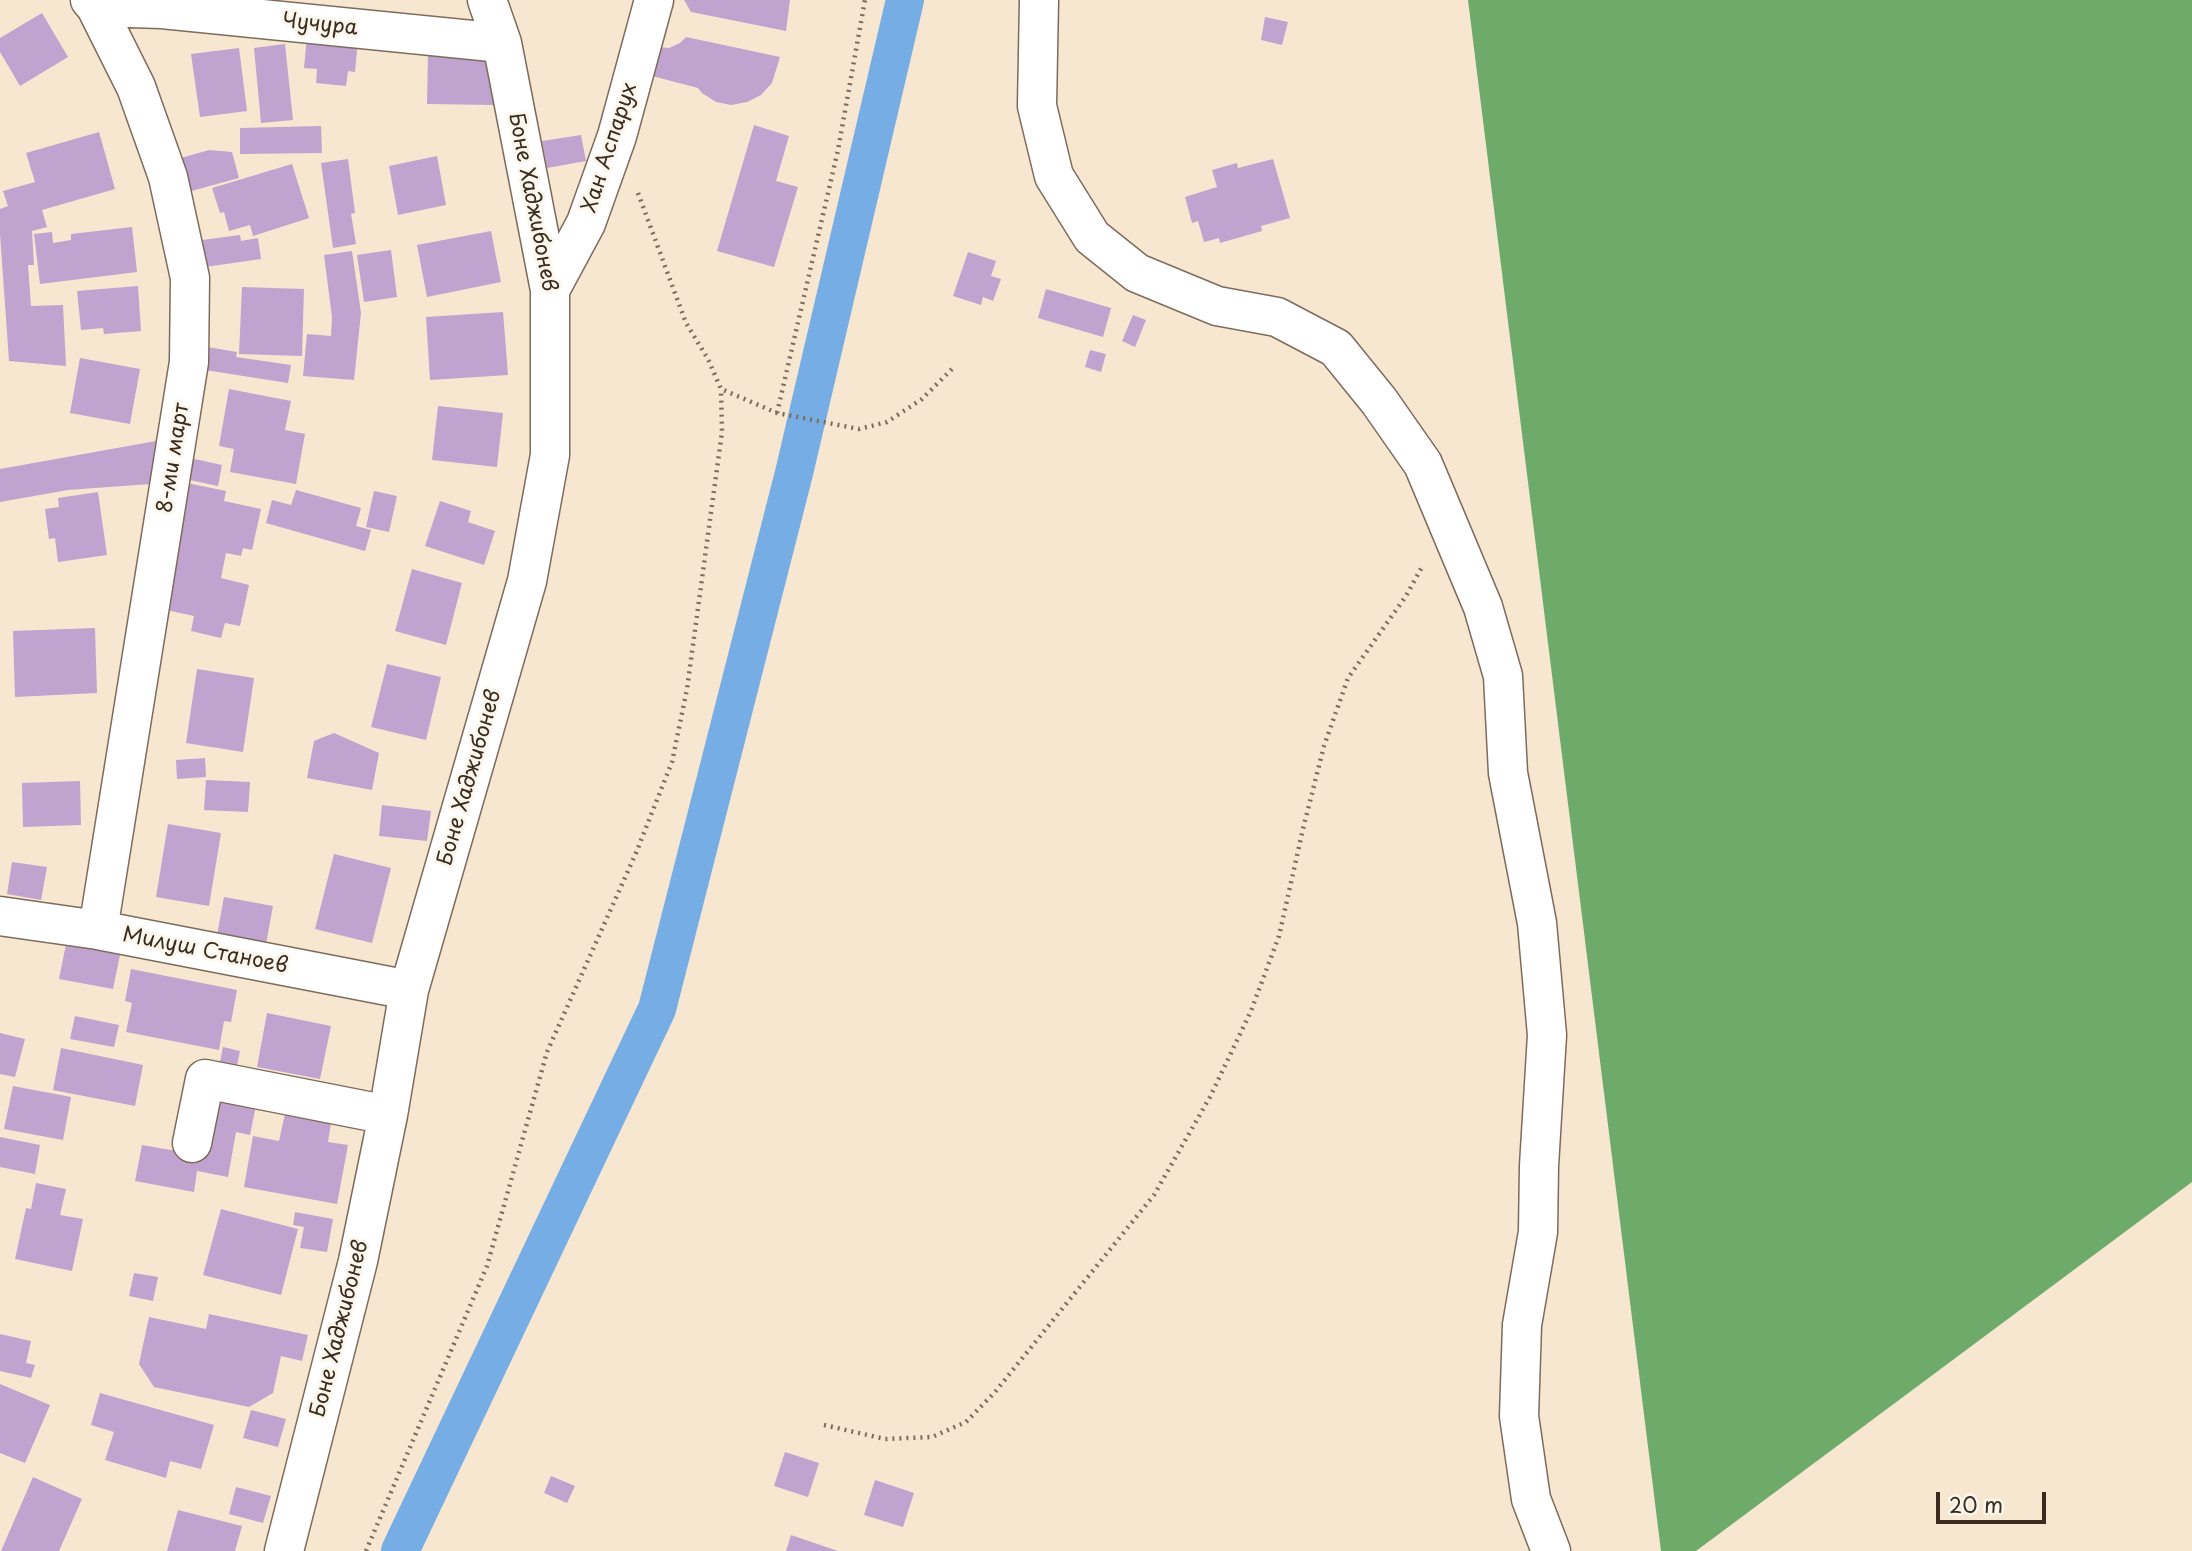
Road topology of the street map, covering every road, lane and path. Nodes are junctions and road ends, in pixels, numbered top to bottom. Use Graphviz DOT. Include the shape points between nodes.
graph roads {
  1 [pos="487,0"];
  2 [pos="654,0"];
  3 [pos="865,0"];
  4 [pos="1039,0"];
  5 [pos="93,4"];
  6 [pos="502,43"];
  7 [pos="617,136"];
  8 [pos="550,290"];
  9 [pos="955,366"];
  10 [pos="721,389"];
  11 [pos="777,413"];
  12 [pos="1447,521"];
  13 [pos="0,916"];
  14 [pos="97,930"];
  15 [pos="408,990"];
  16 [pos="388,1115"];
  17 [pos="192,1143"];
  18 [pos="824,1425"];
  19 [pos="284,1551"];
  20 [pos="366,1551"];
  21 [pos="1551,1551"];
  1 -- 6 [label="street, Боне Хаджибонев"];
  2 -- 7 [label="street, Хан Аспарух"];
  3 -- 11 [label="path" via="838,150"];
  4 -- 12 [label="street" via="1037,106 1054,176 1091,237 1137,273 1217,306 1277,317 1336,348 1423,464"];
  5 -- 6 [label="street, Чучура"];
  5 -- 14 [label="street, 8-ми март" via="136,87 168,177 190,278 189,362"];
  6 -- 8 [label="street, Боне Хаджибонев"];
  7 -- 8 [label="street, Хан Аспарух" via="586,223"];
  7 -- 10 [label="path" via="686,323"];
  8 -- 15 [label="street, Боне Хаджибонев" via="550,455 527,581"];
  9 -- 11 [label="path" via="922,399 887,422 859,429"];
  10 -- 11 [label="path"];
  10 -- 20 [label="path" via="722,432 687,689 672,762 547,1052 487,1266"];
  12 -- 18 [label="path" via="1406,596 1348,678 1324,746 1279,936 1251,1011 1210,1097 1154,1195 966,1422 932,1437 885,1439"];
  12 -- 21 [label="street" via="1483,607 1503,676 1508,773 1537,923 1547,1035 1538,1232 1522,1325 1518,1416 1531,1499"];
  13 -- 14 [label="street, Милуш Станоев"];
  14 -- 15 [label="street, Милуш Станоев"];
  15 -- 16 [label="street, Боне Хаджибонев"];
  16 -- 17 [label="street" via="205,1079"];
  16 -- 19 [label="street, Боне Хаджибонев" via="358,1261"];
}
